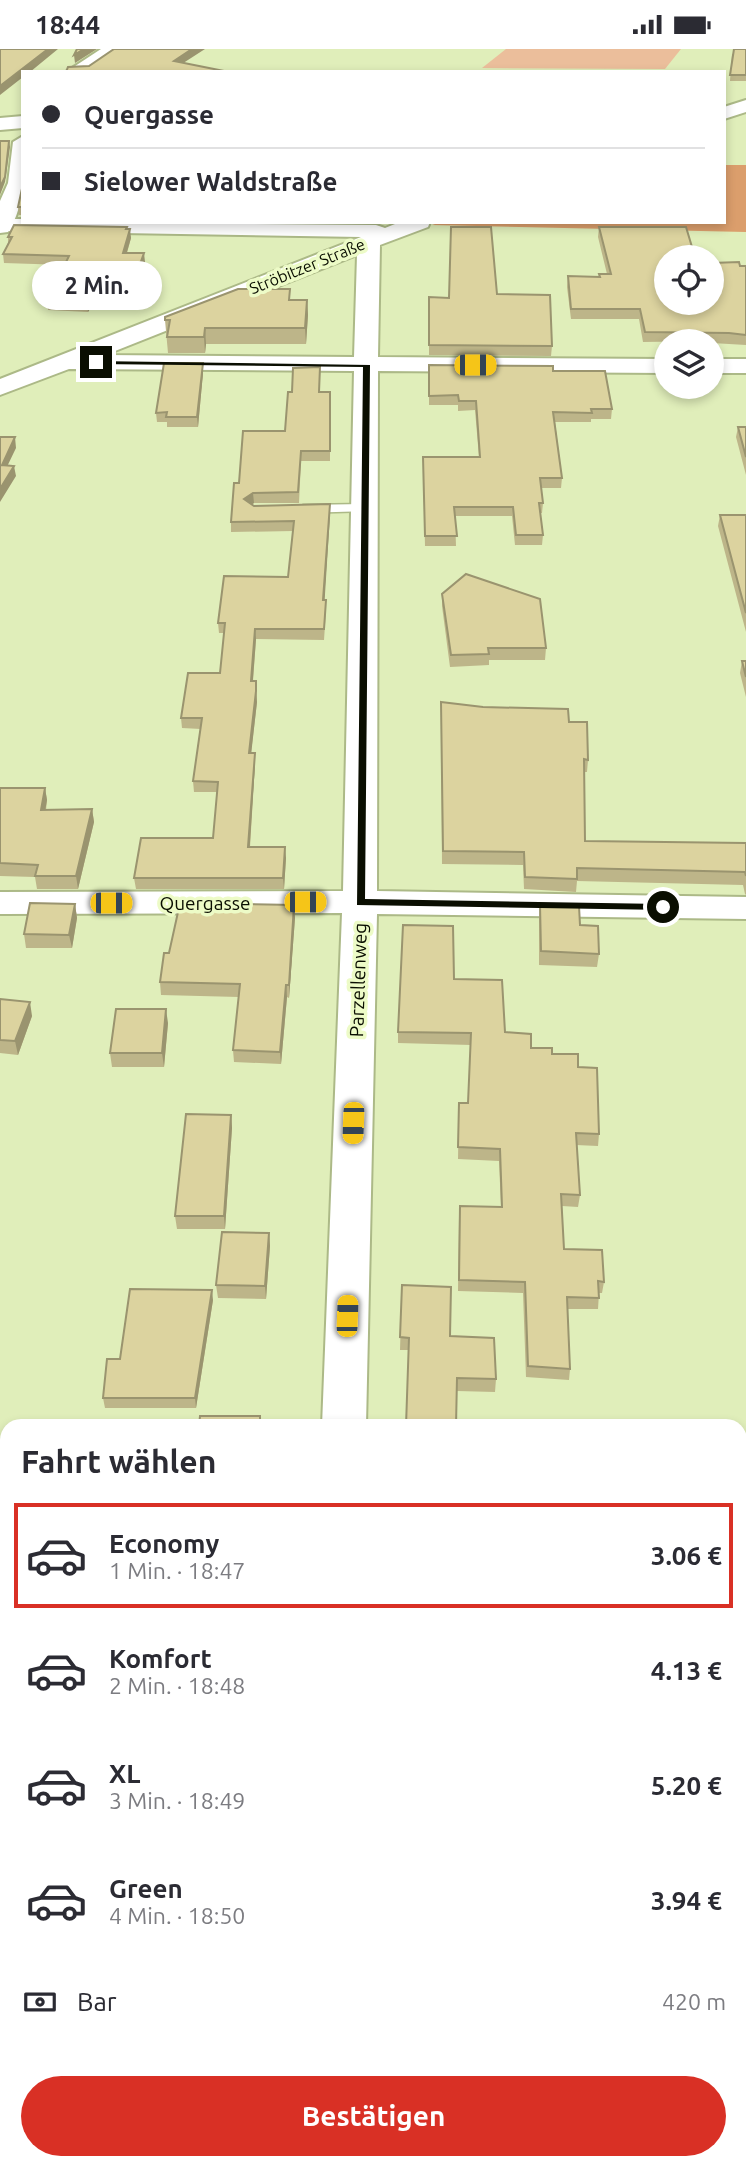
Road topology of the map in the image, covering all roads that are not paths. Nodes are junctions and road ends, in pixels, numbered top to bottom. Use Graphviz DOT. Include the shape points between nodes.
graph roads {
  1 [pos="114,49"];
  2 [pos="78,70"];
  3 [pos="746,106"];
  4 [pos="726,112"];
  5 [pos="21,123"];
  6 [pos="0,124"];
  7 [pos="21,158"];
  8 [pos="415,224"];
  9 [pos="0,226"];
  10 [pos="382,236"];
  11 [pos="69,362"];
  12 [pos="366,365"];
  13 [pos="654,366"];
  14 [pos="724,366"];
  15 [pos="746,366"];
  16 [pos="0,389"];
  17 [pos="364,508"];
  18 [pos="282,509"];
  19 [pos="360,902"];
  20 [pos="0,903"];
  21 [pos="746,908"];
  22 [pos="344,1419"];
  1 -- 2 [label="street"];
  3 -- 4 [label="street"];
  5 -- 6 [label="street"];
  7 -- 9 [label="street" via="18,183"];
  8 -- 10 [label="street, Ströbitzer Straße"];
  9 -- 10 [label="street"];
  10 -- 11 [label="street, Ströbitzer Straße"];
  10 -- 12 [label="street, Parzellenweg" via="367,260"];
  11 -- 12 [label="street"];
  11 -- 16 [label="street, Ströbitzer Straße"];
  12 -- 13 [label="street"];
  12 -- 17 [label="street, Parzellenweg"];
  14 -- 15 [label="street"];
  17 -- 18 [label="lane"];
  17 -- 19 [label="street, Parzellenweg"];
  19 -- 20 [label="street, Quergasse"];
  19 -- 21 [label="street, Quergasse"];
  19 -- 22 [label="street, Parzellenweg"];
}
